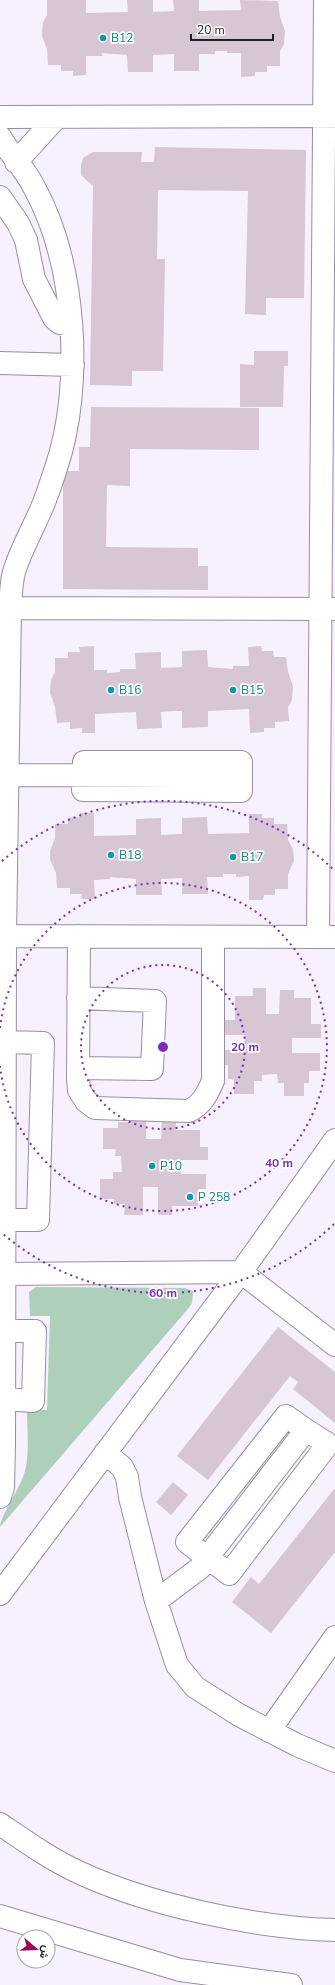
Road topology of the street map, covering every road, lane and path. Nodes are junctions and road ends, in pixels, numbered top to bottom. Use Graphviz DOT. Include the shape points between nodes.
graph roads {
  1 [pos="325,0"];
  2 [pos="329,116"];
  3 [pos="0,117"];
  4 [pos="56,118"];
  5 [pos="0,137"];
  6 [pos="16,162"];
  7 [pos="0,197"];
  8 [pos="71,325"];
  9 [pos="0,363"];
  10 [pos="72,365"];
  11 [pos="5,608"];
  12 [pos="328,609"];
  13 [pos="327,647"];
  14 [pos="327,740"];
  15 [pos="8,775"];
  16 [pos="241,776"];
  17 [pos="3,936"];
  18 [pos="79,936"];
  19 [pos="214,937"];
  20 [pos="326,937"];
  21 [pos="78,998"];
  22 [pos="5,1042"];
  23 [pos="78,1068"];
  24 [pos="335,1140"];
  25 [pos="4,1220"];
  26 [pos="241,1272"];
  27 [pos="4,1274"];
  28 [pos="3,1327"];
  29 [pos="335,1345"];
  30 [pos="4,1400"];
  31 [pos="105,1453"];
  32 [pos="0,1497"];
  33 [pos="207,1558"];
  34 [pos="0,1594"];
  35 [pos="156,1601"];
  36 [pos="335,1637"];
  37 [pos="269,1731"];
  38 [pos="335,1761"];
  39 [pos="0,1824"];
  40 [pos="0,1916"];
  41 [pos="335,1930"];
  42 [pos="291,1985"];
  1 -- 2 [label="street"];
  2 -- 4 [label="street"];
  2 -- 12 [label="street"];
  3 -- 4 [label="street"];
  4 -- 6 [label="street"];
  5 -- 6 [label="street"];
  6 -- 8 [label="street" via="34,186 50,224 62,263"];
  7 -- 8 [label="street" via="18,222 26,240 34,279 54,318 60,323"];
  8 -- 10 [label="street"];
  9 -- 10 [label="street"];
  10 -- 11 [label="street" via="66,426 57,466 44,504 14,572"];
  11 -- 12 [label="street"];
  11 -- 15 [label="street"];
  12 -- 13 [label="street"];
  13 -- 14 [label="street"];
  14 -- 20 [label="street"];
  15 -- 16 [label="street" via="84,775 84,762 241,762"];
  15 -- 17 [label="street"];
  17 -- 18 [label="street"];
  17 -- 22 [label="street"];
  18 -- 19 [label="street"];
  18 -- 21 [label="street"];
  19 -- 20 [label="street"];
  19 -- 23 [label="street" via="213,1081 199,1106 189,1111 95,1108 86,1101 79,1090"];
  21 -- 23 [label="street"];
  21 -- 23 [label="street" via="155,1001 152,1070"];
  22 -- 25 [label="street"];
  22 -- 25 [label="street" via="43,1043 38,1220"];
  24 -- 26 [label="street"];
  25 -- 27 [label="street"];
  26 -- 27 [label="street"];
  26 -- 29 [label="street"];
  26 -- 31 [label="street"];
  27 -- 28 [label="street"];
  28 -- 30 [label="street"];
  28 -- 30 [label="street" via="35,1331 32,1401"];
  30 -- 32 [label="street" via="3,1487"];
  31 -- 34 [label="street"];
  31 -- 35 [label="street" via="122,1467 127,1477"];
  33 -- 33 [label="street" via="187,1542 286,1416 328,1444 229,1574"];
  33 -- 35 [label="street" via="200,1568"];
  35 -- 37 [label="street" via="176,1665 195,1687"];
  36 -- 37 [label="street"];
  37 -- 38 [label="street"];
  39 -- 41 [label="street" via="33,1847 78,1872 129,1891 225,1917"];
  40 -- 42 [label="street" via="180,1970"];
}
